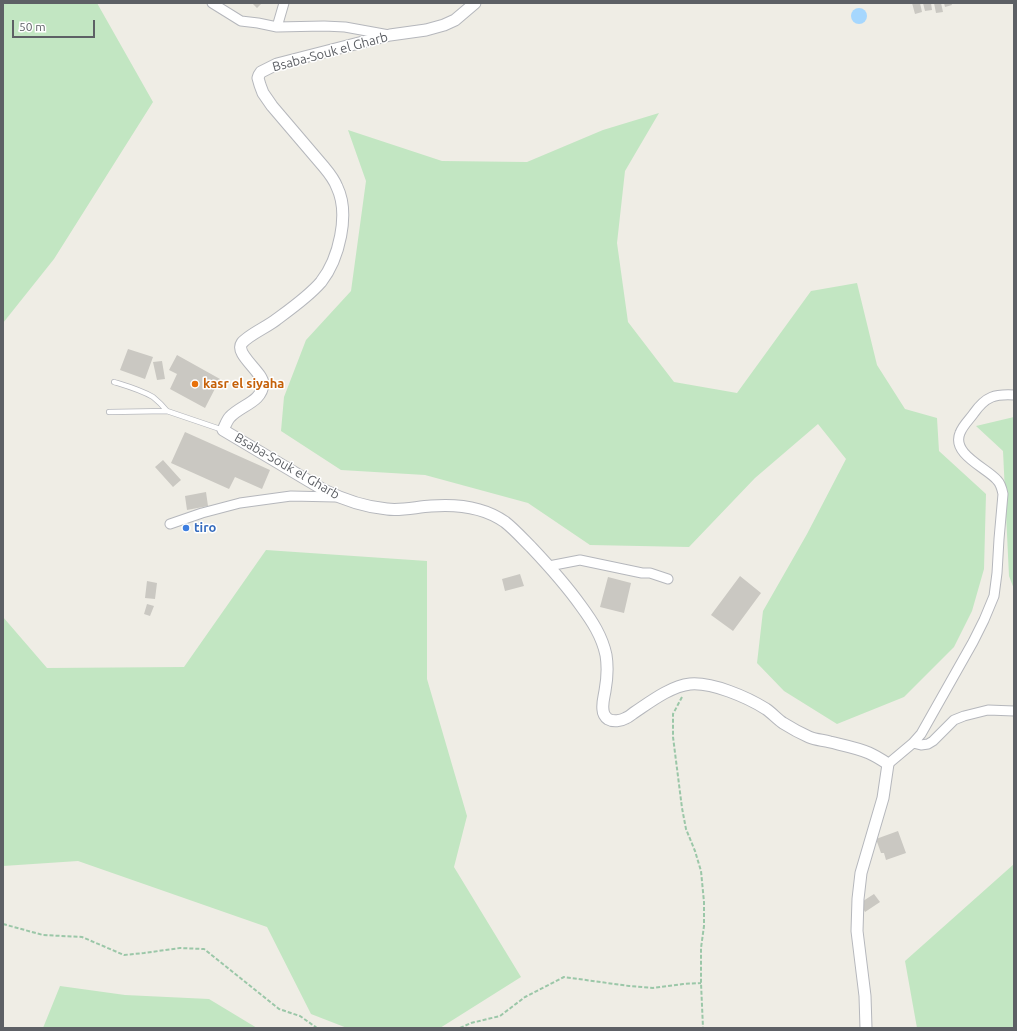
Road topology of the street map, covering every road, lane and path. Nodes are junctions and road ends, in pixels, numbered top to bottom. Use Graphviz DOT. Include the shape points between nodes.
graph roads {
  1 [pos="212,3"];
  2 [pos="284,3"];
  3 [pos="475,3"];
  4 [pos="277,27"];
  5 [pos="390,35"];
  6 [pos="114,382"];
  7 [pos="1014,395"];
  8 [pos="167,411"];
  9 [pos="109,412"];
  10 [pos="223,430"];
  11 [pos="337,497"];
  12 [pos="170,524"];
  13 [pos="549,566"];
  14 [pos="668,580"];
  15 [pos="689,684"];
  16 [pos="1014,711"];
  17 [pos="913,744"];
  18 [pos="888,764"];
  19 [pos="3,924"];
  20 [pos="701,983"];
  21 [pos="317,1028"];
  22 [pos="460,1028"];
  23 [pos="703,1028"];
  24 [pos="866,1028"];
  1 -- 4 [label="street" via="241,21"];
  2 -- 4 [label="street"];
  3 -- 5 [label="street, Bsaba-Souk el Gharb" via="455,20 444,25"];
  4 -- 5 [label="street" via="324,26"];
  5 -- 10 [label="street, Bsaba-Souk el Gharb" via="278,64 259,75 263,93 272,106 332,176 341,199 342,224 335,254 321,282 295,305 242,343 241,350 244,356 263,380 263,385 258,397 230,417"];
  6 -- 8 [label="lane" via="147,394"];
  7 -- 17 [label="street" via="996,395 987,399 959,433 958,441 962,450 997,480 1002,488 994,596 973,642 932,716"];
  8 -- 9 [label="lane"];
  8 -- 10 [label="lane"];
  10 -- 11 [label="street, Bsaba-Souk el Gharb"];
  11 -- 12 [label="street" via="291,496 240,503"];
  11 -- 13 [label="street, Bsaba-Souk el Gharb" via="388,509 454,506 485,511 506,523"];
  13 -- 14 [label="street" via="580,560 650,573"];
  13 -- 15 [label="street, Bsaba-Souk el Gharb" via="597,631 606,655 607,676 603,711 608,719 613,721 626,718 670,690"];
  15 -- 18 [label="street, Bsaba-Souk el Gharb" via="712,686 748,699 811,738 869,753"];
  15 -- 20 [label="path" via="673,714 673,737 686,829 701,871 704,902"];
  16 -- 17 [label="street" via="988,710 964,716 954,720 928,744"];
  17 -- 18 [label="street"];
  18 -- 24 [label="street" via="883,798 861,873 858,899 857,931"];
  19 -- 21 [label="path" via="43,935 82,938 124,955 180,948 204,949 279,1009 300,1016"];
  20 -- 22 [label="path" via="653,988 564,977 525,997 500,1016"];
  20 -- 23 [label="path"];
}
